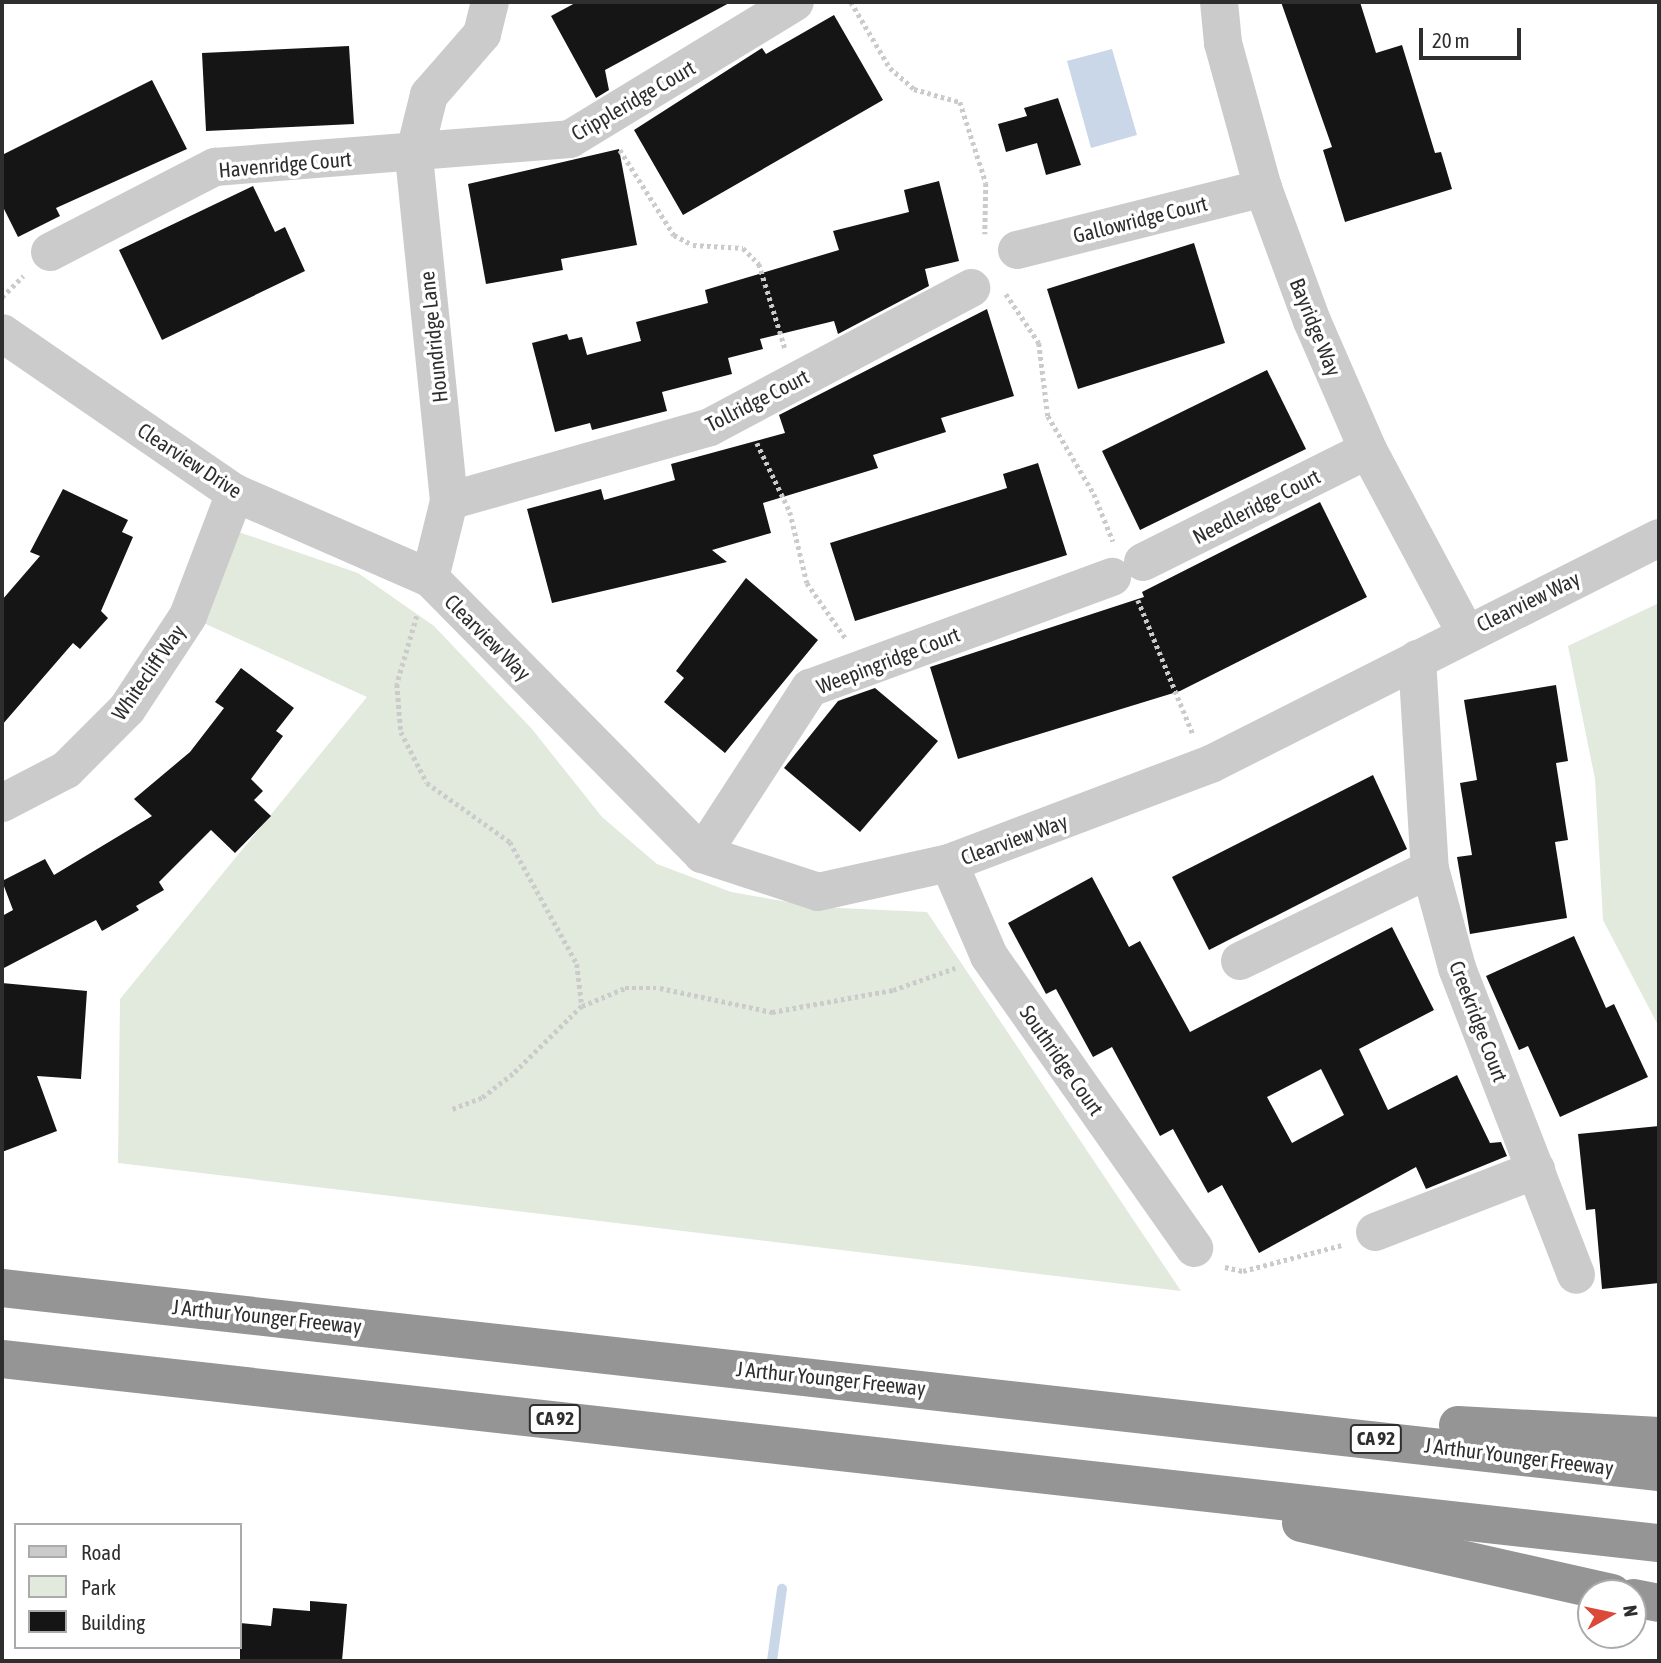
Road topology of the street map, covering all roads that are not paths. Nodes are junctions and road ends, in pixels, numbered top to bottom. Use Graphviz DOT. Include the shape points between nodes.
graph roads {
  1 [pos="490,2"];
  2 [pos="795,2"];
  3 [pos="1219,2"];
  4 [pos="414,155"];
  5 [pos="1263,188"];
  6 [pos="1001,248"];
  7 [pos="50,252"];
  8 [pos="987,288"];
  9 [pos="2,333"];
  10 [pos="1368,450"];
  11 [pos="235,493"];
  12 [pos="449,501"];
  13 [pos="1659,538"];
  14 [pos="1126,569"];
  15 [pos="430,578"];
  16 [pos="1465,632"];
  17 [pos="1417,659"];
  18 [pos="2,803"];
  19 [pos="702,853"];
  20 [pos="950,863"];
  21 [pos="1430,869"];
  22 [pos="1240,961"];
  23 [pos="1536,1170"];
  24 [pos="1375,1232"];
  25 [pos="1194,1248"];
  26 [pos="1576,1275"];
  27 [pos="2,1287"];
  28 [pos="2,1359"];
  29 [pos="1092,1406"];
  30 [pos="1659,1436"];
  31 [pos="1659,1472"];
  32 [pos="1108,1479"];
  33 [pos="1659,1543"];
  34 [pos="1577,1585"];
  1 -- 4 [label="street, Houndridge Lane" via="482,34 429,95"];
  2 -- 4 [label="street, Crippleridge Court" via="570,139"];
  3 -- 5 [label="street, Bayridge Way" via="1223,43"];
  4 -- 7 [label="street, Havenridge Court" via="215,167"];
  4 -- 12 [label="street, Houndridge Lane"];
  5 -- 6 [label="street, Gallowridge Court"];
  5 -- 10 [label="street, Bayridge Way" via="1312,321"];
  8 -- 12 [label="street, Tollridge Court" via="710,427"];
  9 -- 11 [label="street, Clearview Drive"];
  10 -- 14 [label="street, Needleridge Court"];
  10 -- 16 [label="street, Bayridge Way"];
  11 -- 15 [label="street, Clearview Drive"];
  11 -- 18 [label="street, Whitecliff Way" via="188,616 127,709 66,771"];
  12 -- 15 [label="street, Houndridge Lane"];
  13 -- 16 [label="street, Clearview Way"];
  14 -- 19 [label="street, Weepingridge Court" via="810,688"];
  15 -- 19 [label="street, Clearview Way"];
  16 -- 17 [label="street, Clearview Way"];
  17 -- 20 [label="street, Clearview Way" via="1211,764"];
  17 -- 21 [label="street, Creekridge Court"];
  19 -- 20 [label="street, Clearview Way" via="818,892"];
  20 -- 25 [label="street, Southridge Court" via="989,956"];
  21 -- 22 [label="street"];
  21 -- 23 [label="street, Creekridge Court" via="1457,968"];
  23 -- 24 [label="street"];
  23 -- 26 [label="street, Creekridge Court"];
  27 -- 29 [label="highway, J Arthur Younger Freeway / CA 92"];
  28 -- 32 [label="highway, CA 92"];
  29 -- 30 [label="highway"];
  29 -- 31 [label="highway, J Arthur Younger Freeway / CA 92"];
  32 -- 33 [label="highway, CA 92"];
  32 -- 34 [label="highway"];
}
